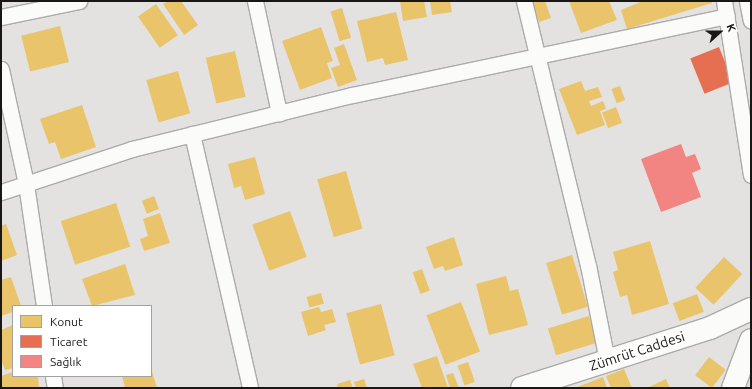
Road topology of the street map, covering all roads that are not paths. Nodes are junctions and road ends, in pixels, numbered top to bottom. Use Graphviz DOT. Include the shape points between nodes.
graph roads {
  1 [pos="80,1"];
  2 [pos="254,1"];
  3 [pos="524,1"];
  4 [pos="724,1"];
  5 [pos="747,1"];
  6 [pos="727,16"];
  7 [pos="1,17"];
  8 [pos="751,21"];
  9 [pos="535,58"];
  10 [pos="1,69"];
  11 [pos="279,113"];
  12 [pos="192,134"];
  13 [pos="751,175"];
  14 [pos="26,184"];
  15 [pos="1,192"];
  16 [pos="44,305"];
  17 [pos="751,309"];
  18 [pos="751,340"];
  19 [pos="607,361"];
  20 [pos="54,377"];
  21 [pos="55,388"];
  22 [pos="250,388"];
  23 [pos="522,388"];
  24 [pos="733,388"];
  1 -- 7 [label="street"];
  2 -- 11 [label="street"];
  3 -- 9 [label="street"];
  4 -- 6 [label="street"];
  5 -- 8 [label="street"];
  6 -- 9 [label="street"];
  6 -- 13 [label="street"];
  9 -- 11 [label="street"];
  9 -- 19 [label="street" via="588,265"];
  10 -- 14 [label="street"];
  11 -- 12 [label="street"];
  12 -- 14 [label="street" via="132,149"];
  12 -- 22 [label="street"];
  14 -- 15 [label="street"];
  14 -- 16 [label="street"];
  17 -- 19 [label="street, Zümrüt Caddesi" via="710,328"];
  18 -- 24 [label="street"];
  19 -- 23 [label="street, Zümrüt Caddesi"];
  20 -- 21 [label="street"];
}
